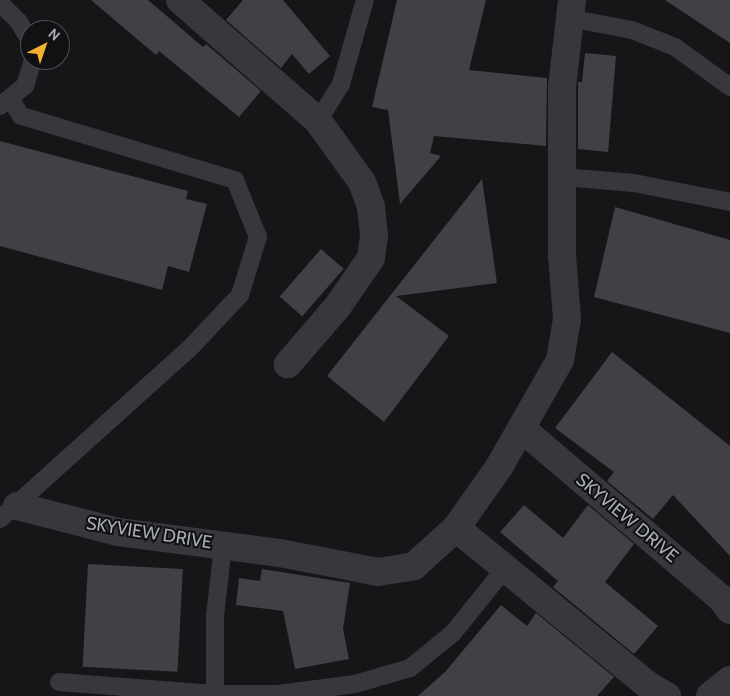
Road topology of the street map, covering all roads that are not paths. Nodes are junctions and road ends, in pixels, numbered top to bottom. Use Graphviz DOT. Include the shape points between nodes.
graph roads {
  1 [pos="180,0"];
  2 [pos="365,0"];
  3 [pos="0,3"];
  4 [pos="570,9"];
  5 [pos="20,24"];
  6 [pos="30,70"];
  7 [pos="730,87"];
  8 [pos="5,103"];
  9 [pos="318,121"];
  10 [pos="563,177"];
  11 [pos="730,202"];
  12 [pos="288,364"];
  13 [pos="521,428"];
  14 [pos="8,513"];
  15 [pos="456,528"];
  16 [pos="223,546"];
  17 [pos="506,567"];
  18 [pos="730,610"];
  19 [pos="730,680"];
  20 [pos="58,682"];
  21 [pos="215,694"];
  22 [pos="667,696"];
  23 [pos="710,696"];
  1 -- 9 [label="street"];
  2 -- 9 [label="lane" via="341,84"];
  3 -- 5 [label="lane"];
  4 -- 7 [label="lane, SKYVIEW DRIVE" via="675,47"];
  4 -- 10 [label="street, SKYVIEW DRIVE" via="562,87"];
  6 -- 8 [label="lane" via="25,86"];
  8 -- 14 [label="lane" via="21,116 235,180 258,237 240,295 190,348"];
  9 -- 12 [label="street" via="362,182 371,207 373,244 371,258 338,306"];
  10 -- 11 [label="lane" via="634,183"];
  10 -- 13 [label="street, SKYVIEW DRIVE" via="565,327 560,360"];
  13 -- 15 [label="street, SKYVIEW DRIVE" via="499,467"];
  13 -- 18 [label="street, SKYVIEW DRIVE" via="693,574"];
  14 -- 16 [label="street, SKYVIEW DRIVE"];
  15 -- 16 [label="street, SKYVIEW DRIVE" via="414,566 387,571"];
  15 -- 17 [label="street"];
  16 -- 21 [label="lane, SKYVIEW DRIVE" via="216,616"];
  17 -- 21 [label="lane" via="453,633 410,668 355,684 278,694"];
  17 -- 22 [label="street" via="648,685"];
  19 -- 23 [label="street"];
  20 -- 21 [label="lane"];
}
